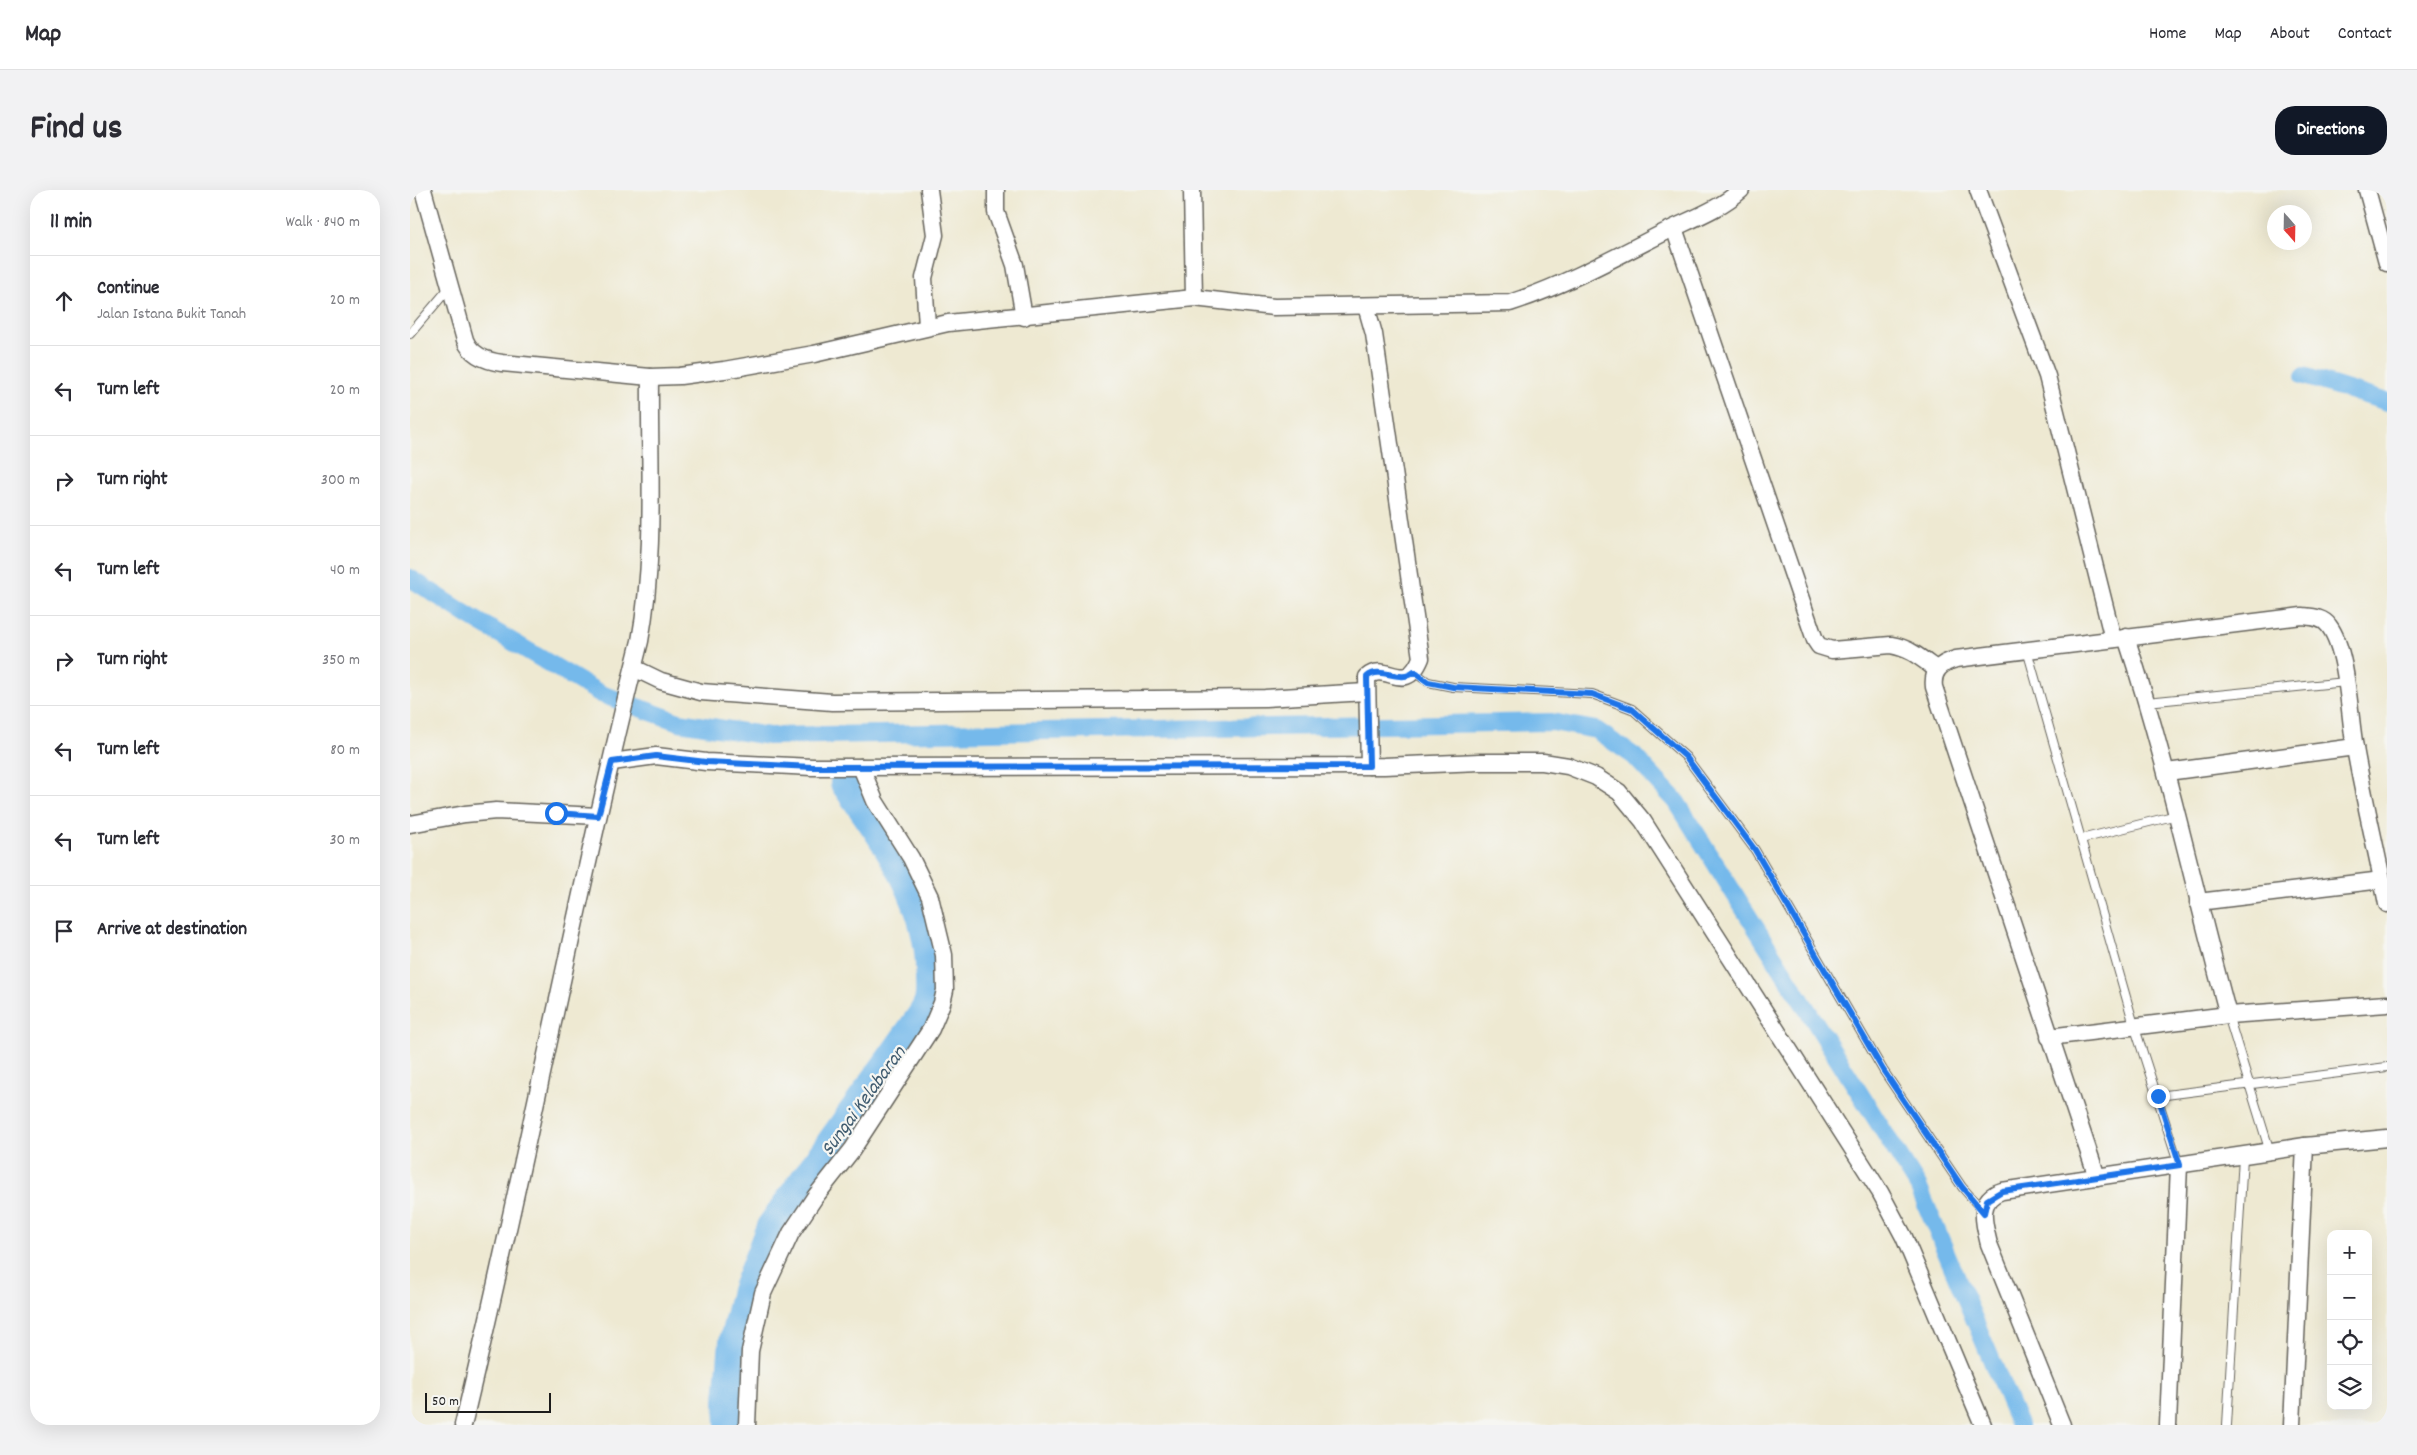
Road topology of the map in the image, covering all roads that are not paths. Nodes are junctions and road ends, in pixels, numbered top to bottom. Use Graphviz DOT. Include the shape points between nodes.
graph roads {
  1 [pos="423,190"];
  2 [pos="929,190"];
  3 [pos="996,190"];
  4 [pos="1192,190"];
  5 [pos="1741,190"];
  6 [pos="1978,190"];
  7 [pos="2367,190"];
  8 [pos="1674,228"];
  9 [pos="2387,263"];
  10 [pos="449,288"];
  11 [pos="1194,298"];
  12 [pos="1366,306"];
  13 [pos="1024,317"];
  14 [pos="927,326"];
  15 [pos="410,334"];
  16 [pos="650,377"];
  17 [pos="2120,638"];
  18 [pos="2027,650"];
  19 [pos="1937,670"];
  20 [pos="1414,672"];
  21 [pos="632,673"];
  22 [pos="2346,682"];
  23 [pos="1366,696"];
  24 [pos="2147,702"];
  25 [pos="2355,747"];
  26 [pos="1369,758"];
  27 [pos="612,762"];
  28 [pos="861,766"];
  29 [pos="2167,772"];
  30 [pos="2177,815"];
  31 [pos="598,816"];
  32 [pos="410,824"];
  33 [pos="2081,839"];
  34 [pos="2382,880"];
  35 [pos="2198,902"];
  36 [pos="2387,904"];
  37 [pos="2387,1004"];
  38 [pos="2228,1015"];
  39 [pos="2134,1025"];
  40 [pos="2049,1037"];
  41 [pos="2387,1067"];
  42 [pos="2248,1083"];
  43 [pos="2158,1096"];
  44 [pos="2387,1138"];
  45 [pos="2306,1146"];
  46 [pos="2270,1152"];
  47 [pos="2243,1157"];
  48 [pos="2180,1165"];
  49 [pos="2097,1177"];
  50 [pos="1984,1213"];
  51 [pos="462,1425"];
  52 [pos="747,1425"];
  53 [pos="1983,1425"];
  54 [pos="2062,1425"];
  55 [pos="2168,1425"];
  56 [pos="2227,1425"];
  57 [pos="2292,1425"];
  1 -- 10 [label="street"];
  2 -- 14 [label="street" via="936,235 924,278"];
  3 -- 13 [label="street" via="998,222 1015,265"];
  4 -- 11 [label="street"];
  5 -- 8 [label="street" via="1711,210"];
  6 -- 17 [label="street" via="2047,376"];
  7 -- 9 [label="street"];
  8 -- 12 [label="street" via="1548,290 1510,303"];
  8 -- 19 [label="street" via="1815,640 1819,646 1832,650 1900,647 1910,650"];
  10 -- 15 [label="lane"];
  10 -- 16 [label="street" via="468,347 487,360"];
  11 -- 12 [label="street" via="1274,306"];
  11 -- 13 [label="street"];
  12 -- 20 [label="street" via="1374,334 1420,648 1421,658"];
  13 -- 14 [label="street"];
  14 -- 16 [label="street" via="814,354 724,370"];
  16 -- 21 [label="street" via="648,574 645,616"];
  17 -- 18 [label="street"];
  17 -- 22 [label="street" via="2302,616 2317,618 2328,624 2334,634"];
  17 -- 24 [label="street"];
  18 -- 19 [label="street" via="1956,659 1945,662"];
  18 -- 33 [label="lane"];
  19 -- 40 [label="street" via="1934,687"];
  20 -- 23 [label="street" via="1402,677 1369,675"];
  20 -- 50 [label="lane" via="1428,682 1453,687 1592,694 1632,709 1686,757 1755,850 1883,1070 1962,1187"];
  21 -- 23 [label="street" via="702,692 832,702"];
  21 -- 27 [label="street"];
  22 -- 24 [label="lane"];
  22 -- 25 [label="street"];
  23 -- 26 [label="street"];
  24 -- 29 [label="street"];
  25 -- 29 [label="street"];
  25 -- 34 [label="street"];
  26 -- 28 [label="street"];
  26 -- 53 [label="street" via="1558,763 1596,777 1630,803 1880,1192 1904,1238"];
  27 -- 28 [label="street" via="656,756 706,762"];
  27 -- 31 [label="street"];
  28 -- 52 [label="street" via="875,801 911,858 930,897 944,955 945,990 931,1029 852,1150 810,1204 778,1260 764,1293 750,1352"];
  29 -- 30 [label="street"];
  30 -- 33 [label="lane"];
  30 -- 35 [label="street"];
  31 -- 32 [label="street" via="496,811"];
  31 -- 51 [label="street" via="492,1306"];
  33 -- 39 [label="lane"];
  34 -- 35 [label="street"];
  34 -- 36 [label="street"];
  35 -- 38 [label="street"];
  37 -- 38 [label="street"];
  38 -- 39 [label="street"];
  38 -- 42 [label="lane"];
  39 -- 40 [label="street"];
  39 -- 43 [label="lane"];
  40 -- 49 [label="street"];
  41 -- 42 [label="lane"];
  42 -- 43 [label="lane"];
  42 -- 46 [label="lane"];
  43 -- 48 [label="lane"];
  44 -- 45 [label="street"];
  45 -- 46 [label="street"];
  45 -- 57 [label="street"];
  46 -- 47 [label="street"];
  47 -- 48 [label="street"];
  47 -- 56 [label="lane"];
  48 -- 49 [label="street"];
  48 -- 55 [label="street"];
  49 -- 50 [label="street" via="2002,1191 1987,1200"];
  50 -- 54 [label="street" via="1989,1244"];
}
